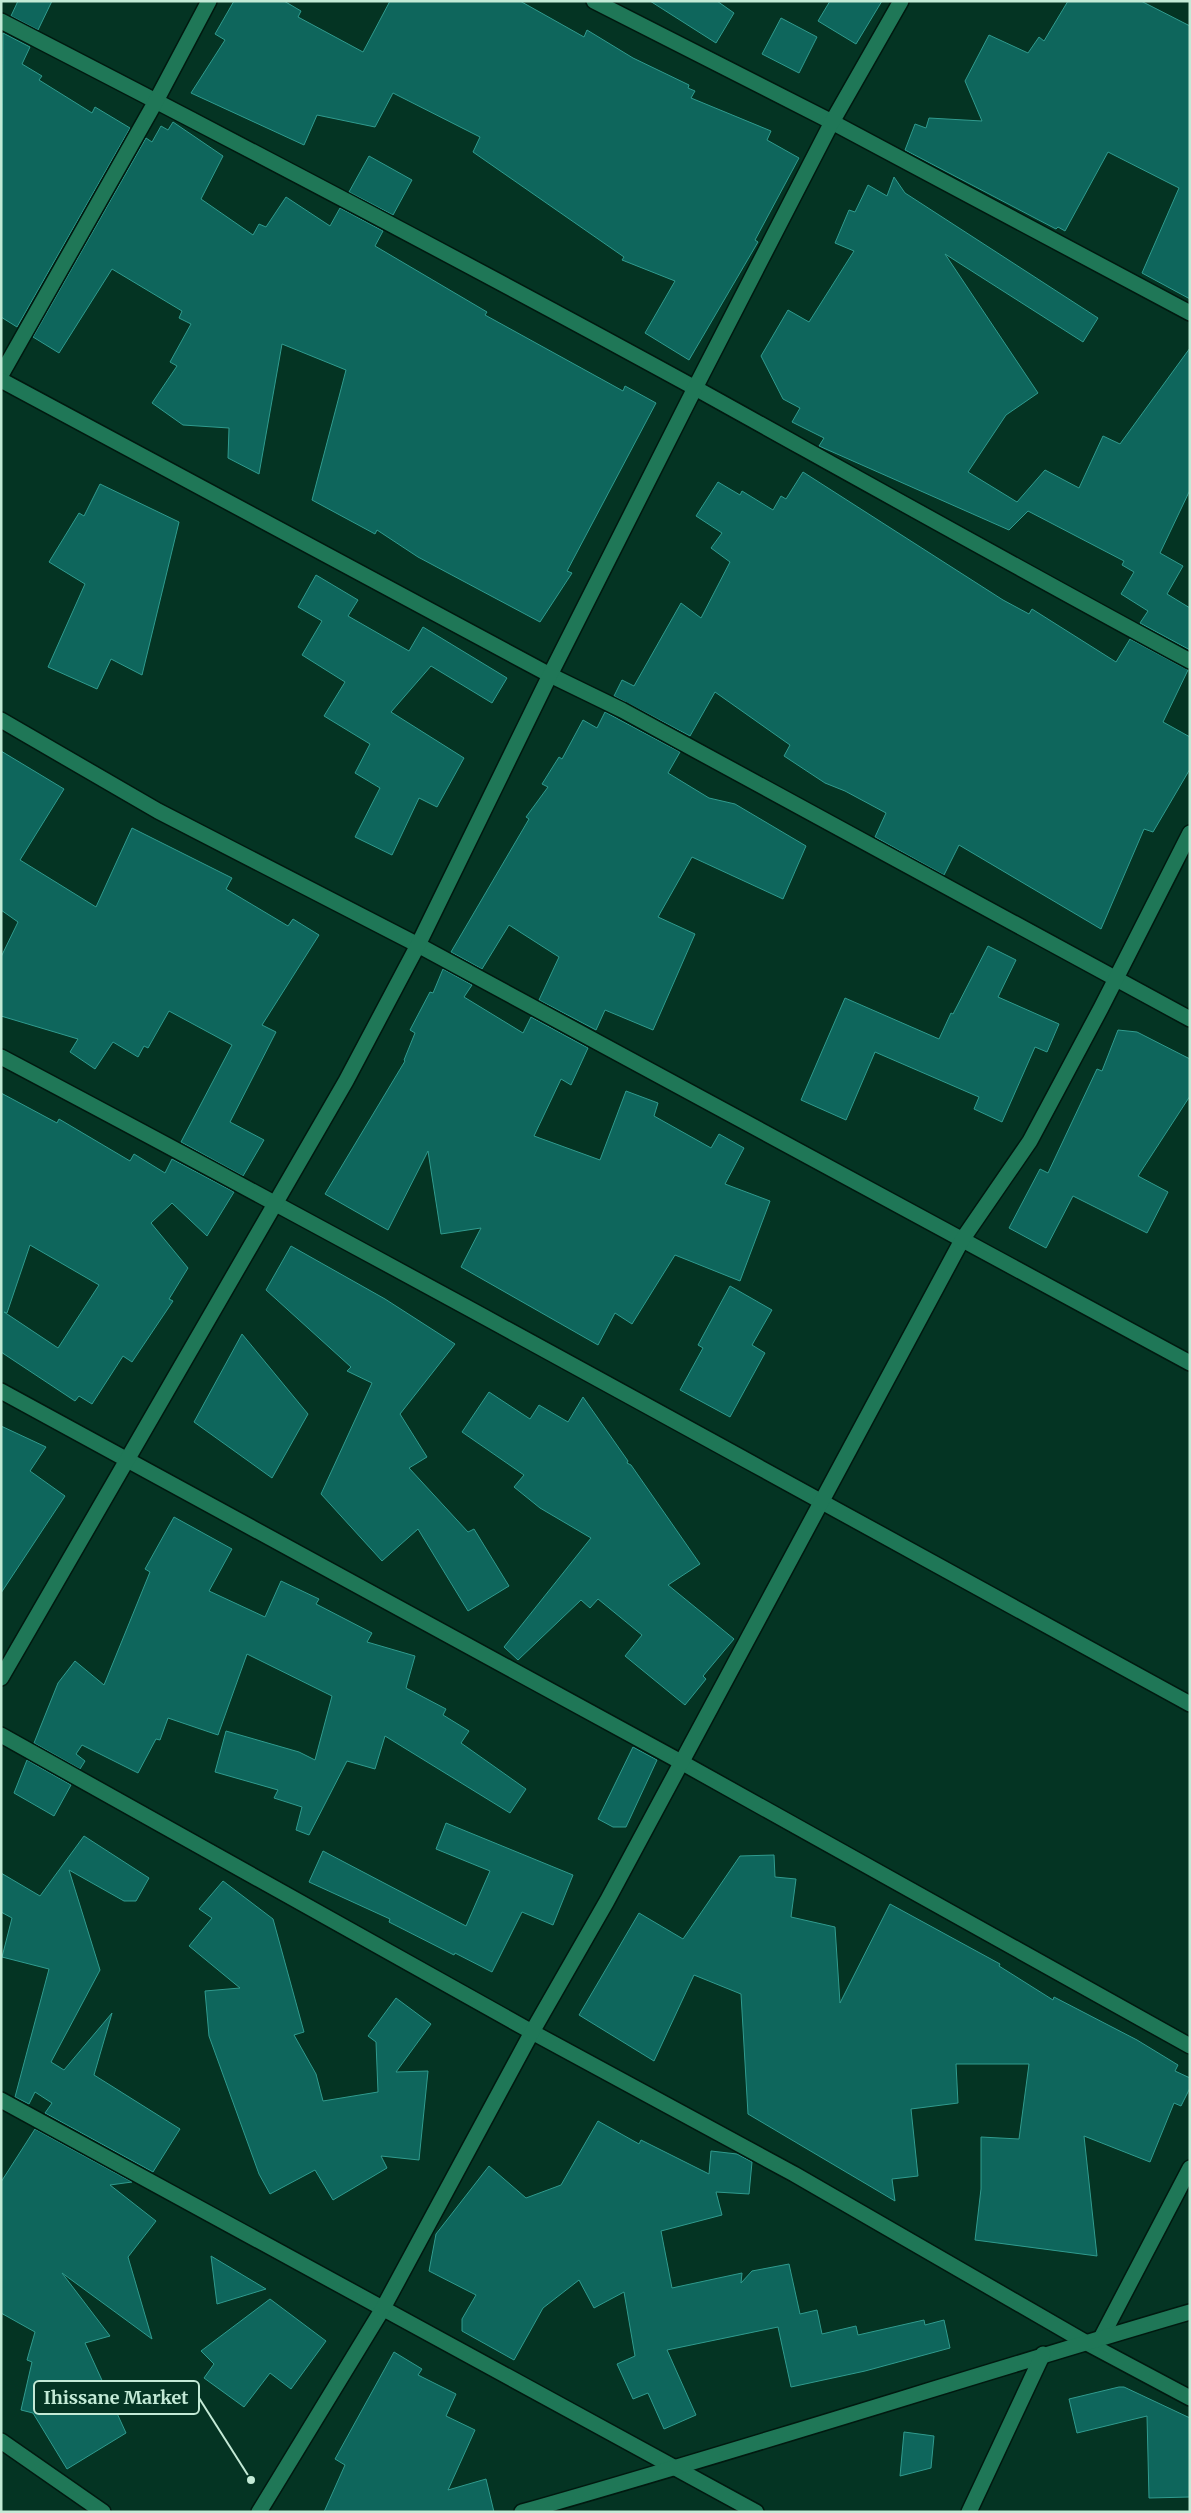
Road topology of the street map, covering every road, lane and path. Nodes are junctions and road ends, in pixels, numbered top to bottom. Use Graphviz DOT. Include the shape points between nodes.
graph roads {
  1 [pos="209,1"];
  2 [pos="594,1"];
  3 [pos="901,1"];
  4 [pos="1,21"];
  5 [pos="156,101"];
  6 [pos="832,122"];
  7 [pos="1190,313"];
  8 [pos="1,375"];
  9 [pos="1,380"];
  10 [pos="695,388"];
  11 [pos="1190,661"];
  12 [pos="550,675"];
  13 [pos="1,720"];
  14 [pos="1190,833"];
  15 [pos="418,945"];
  16 [pos="1116,978"];
  17 [pos="1190,1019"];
  18 [pos="1,1057"];
  19 [pos="275,1202"];
  20 [pos="962,1240"];
  21 [pos="1190,1363"];
  22 [pos="1,1392"];
  23 [pos="126,1459"];
  24 [pos="822,1502"];
  25 [pos="1,1678"];
  26 [pos="1190,1704"];
  27 [pos="1,1735"];
  28 [pos="681,1762"];
  29 [pos="532,2032"];
  30 [pos="1190,2046"];
  31 [pos="1,2100"];
  32 [pos="1190,2168"];
  33 [pos="382,2310"];
  34 [pos="1190,2312"];
  35 [pos="1100,2338"];
  36 [pos="1084,2342"];
  37 [pos="1043,2354"];
  38 [pos="1190,2398"];
  39 [pos="1,2441"];
  40 [pos="674,2469"];
  41 [pos="103,2512"];
  42 [pos="259,2512"];
  43 [pos="522,2512"];
  44 [pos="756,2512"];
  45 [pos="969,2512"];
  1 -- 5 [label="street"];
  2 -- 6 [label="street"];
  3 -- 6 [label="street"];
  4 -- 5 [label="street"];
  5 -- 8 [label="street"];
  5 -- 10 [label="street"];
  6 -- 7 [label="street"];
  6 -- 10 [label="street"];
  9 -- 12 [label="street"];
  10 -- 11 [label="street"];
  10 -- 12 [label="street"];
  12 -- 15 [label="street"];
  12 -- 16 [label="street" via="622,710"];
  13 -- 15 [label="street" via="158,811"];
  14 -- 16 [label="street"];
  15 -- 19 [label="street" via="346,1081"];
  15 -- 20 [label="street"];
  16 -- 17 [label="street"];
  16 -- 20 [label="street" via="1030,1141"];
  18 -- 19 [label="street"];
  19 -- 23 [label="street"];
  19 -- 24 [label="street"];
  20 -- 21 [label="street"];
  20 -- 24 [label="street"];
  22 -- 23 [label="street"];
  23 -- 25 [label="street"];
  23 -- 28 [label="street"];
  24 -- 26 [label="street"];
  24 -- 28 [label="street"];
  27 -- 29 [label="street"];
  28 -- 29 [label="street"];
  28 -- 30 [label="street"];
  29 -- 33 [label="street"];
  29 -- 36 [label="street" via="794,2174"];
  31 -- 33 [label="street"];
  32 -- 35 [label="street"];
  33 -- 40 [label="street"];
  33 -- 42 [label="street"];
  34 -- 35 [label="street"];
  35 -- 36 [label="street"];
  36 -- 37 [label="street"];
  36 -- 38 [label="street"];
  37 -- 40 [label="street"];
  37 -- 45 [label="street"];
  39 -- 41 [label="street"];
  40 -- 43 [label="street"];
  40 -- 44 [label="street"];
}
